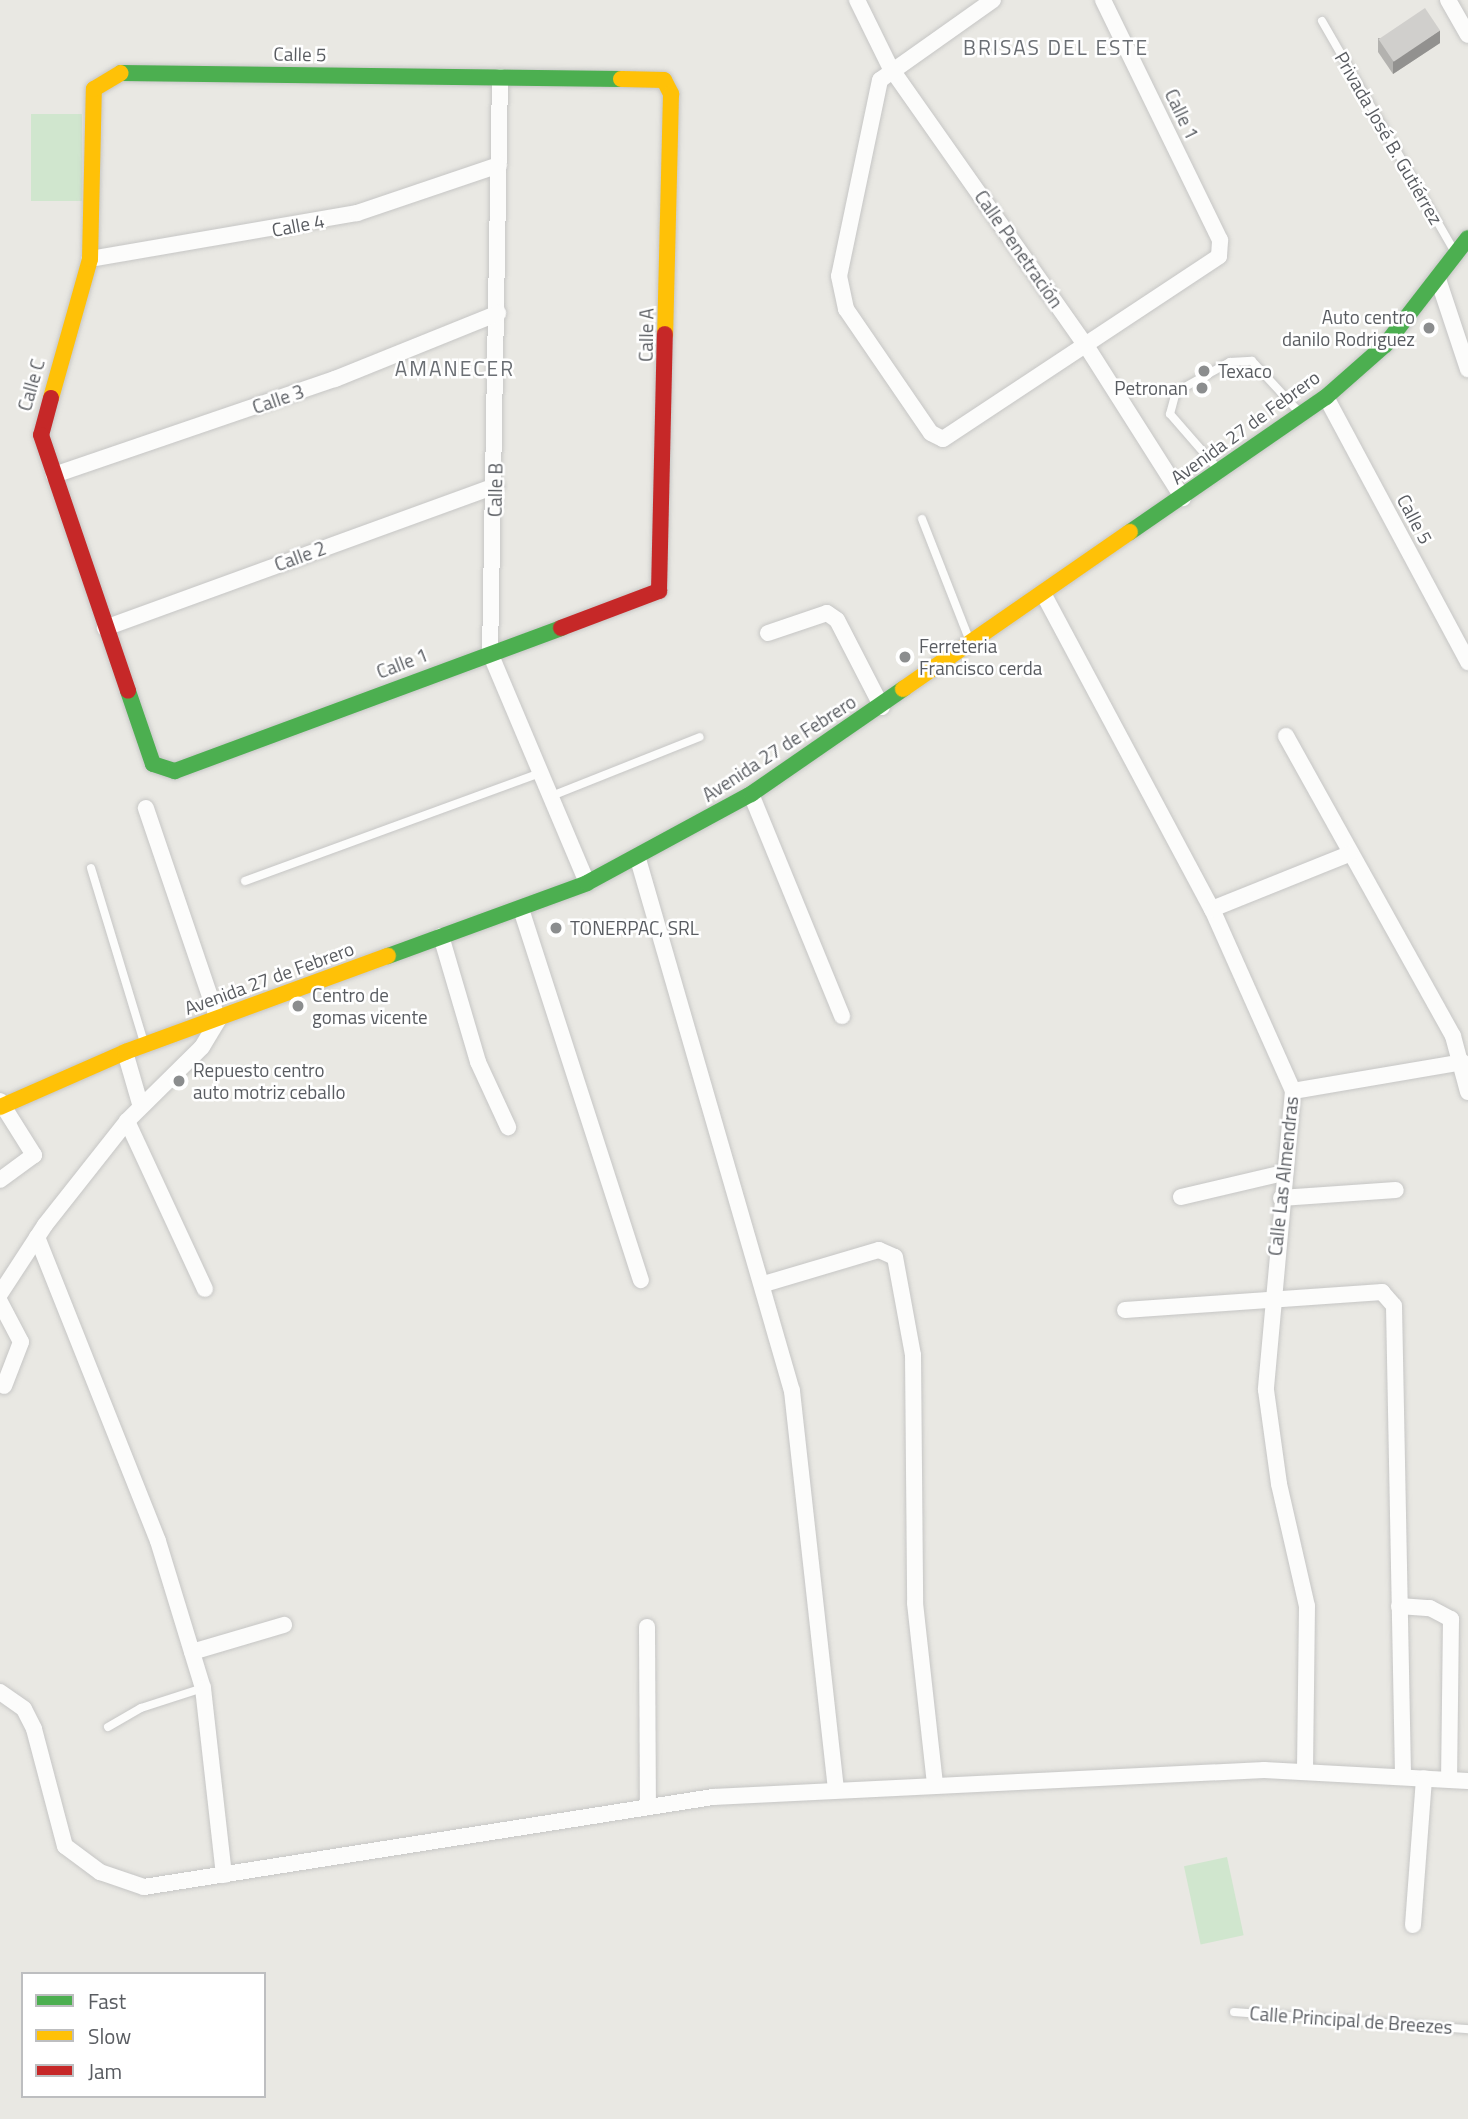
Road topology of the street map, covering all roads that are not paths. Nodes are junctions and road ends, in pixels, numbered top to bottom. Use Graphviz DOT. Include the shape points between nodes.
graph roads {
  1 [pos="857,0"];
  2 [pos="993,0"];
  3 [pos="1103,0"];
  4 [pos="1448,0"];
  5 [pos="1322,21"];
  6 [pos="1468,35"];
  7 [pos="890,67"];
  8 [pos="500,77"];
  9 [pos="664,80"];
  10 [pos="100,81"];
  11 [pos="499,165"];
  12 [pos="1468,238"];
  13 [pos="1456,255"];
  14 [pos="90,259"];
  15 [pos="1439,282"];
  16 [pos="498,313"];
  17 [pos="1087,347"];
  18 [pos="1468,369"];
  19 [pos="1326,397"];
  20 [pos="1301,414"];
  21 [pos="1220,471"];
  22 [pos="54,475"];
  23 [pos="496,486"];
  24 [pos="1183,498"];
  25 [pos="922,519"];
  26 [pos="659,592"];
  27 [pos="1044,594"];
  28 [pos="105,628"];
  29 [pos="768,633"];
  30 [pos="971,645"];
  31 [pos="490,653"];
  32 [pos="1468,662"];
  33 [pos="882,707"];
  34 [pos="1286,736"];
  35 [pos="701,737"];
  36 [pos="159,771"];
  37 [pos="537,774"];
  38 [pos="751,793"];
  39 [pos="547,798"];
  40 [pos="146,808"];
  41 [pos="1349,854"];
  42 [pos="638,859"];
  43 [pos="91,868"];
  44 [pos="245,881"];
  45 [pos="587,883"];
  46 [pos="521,909"];
  47 [pos="1212,909"];
  48 [pos="442,936"];
  49 [pos="842,1016"];
  50 [pos="218,1020"];
  51 [pos="145,1045"];
  52 [pos="125,1052"];
  53 [pos="1464,1062"];
  54 [pos="1293,1091"];
  55 [pos="1468,1092"];
  56 [pos="1,1104"];
  57 [pos="141,1107"];
  58 [pos="127,1121"];
  59 [pos="508,1127"];
  60 [pos="1283,1173"];
  61 [pos="0,1180"];
  62 [pos="1396,1190"];
  63 [pos="1181,1197"];
  64 [pos="1281,1198"];
  65 [pos="37,1237"];
  66 [pos="641,1280"];
  67 [pos="764,1284"];
  68 [pos="205,1289"];
  69 [pos="0,1294"];
  70 [pos="1270,1299"];
  71 [pos="0,1302"];
  72 [pos="1125,1310"];
  73 [pos="4,1386"];
  74 [pos="1399,1606"];
  75 [pos="284,1625"];
  76 [pos="647,1627"];
  77 [pos="192,1652"];
  78 [pos="203,1688"];
  79 [pos="0,1692"];
  80 [pos="108,1727"];
  81 [pos="1305,1770"];
  82 [pos="1403,1776"];
  83 [pos="1424,1778"];
  84 [pos="1449,1779"];
  85 [pos="1468,1781"];
  86 [pos="935,1783"];
  87 [pos="836,1788"];
  88 [pos="648,1804"];
  89 [pos="224,1875"];
  90 [pos="1413,1925"];
  91 [pos="1234,2012"];
  92 [pos="1468,2029"];
  1 -- 7 [label="street, Calle Penetración"];
  2 -- 7 [label="street"];
  3 -- 17 [label="street, Calle 1" via="1220,248 1213,264"];
  4 -- 6 [label="street"];
  5 -- 13 [label="lane, Privada José B. Gutiérrez"];
  7 -- 17 [label="street, Calle Penetración"];
  7 -- 17 [label="street" via="874,99 839,294 923,421 936,437 954,436"];
  8 -- 9 [label="street, Calle 5"];
  8 -- 10 [label="street, Calle 5" via="121,73"];
  8 -- 11 [label="street, Calle B"];
  9 -- 26 [label="street, Calle A" via="671,94"];
  10 -- 14 [label="street, Calle C" via="93,99"];
  11 -- 14 [label="street, Calle 4" via="357,213"];
  11 -- 16 [label="street, Calle B"];
  12 -- 13 [label="street, Avenida 27 de Febrero"];
  13 -- 15 [label="street, Avenida 27 de Febrero"];
  14 -- 22 [label="street, Calle C" via="41,423"];
  15 -- 18 [label="street"];
  15 -- 19 [label="street, Avenida 27 de Febrero" via="1385,345"];
  16 -- 22 [label="street, Calle 3" via="335,380"];
  16 -- 23 [label="street, Calle B"];
  17 -- 24 [label="street, Calle Penetración"];
  19 -- 20 [label="street, Avenida 27 de Febrero"];
  19 -- 32 [label="street, Calle 5"];
  20 -- 21 [label="street, Avenida 27 de Febrero"];
  20 -- 21 [label="lane" via="1252,362 1230,362 1176,392 1170,414"];
  21 -- 24 [label="street, Avenida 27 de Febrero"];
  22 -- 28 [label="street, Calle C"];
  23 -- 28 [label="street, Calle 2"];
  23 -- 31 [label="street, Calle B"];
  24 -- 27 [label="street, Avenida 27 de Febrero"];
  25 -- 30 [label="lane"];
  26 -- 31 [label="street, Calle 1"];
  27 -- 30 [label="street, Avenida 27 de Febrero"];
  27 -- 47 [label="street, Calle Las Almendras"];
  28 -- 36 [label="street, Calle C" via="149,757"];
  29 -- 33 [label="street" via="827,613 837,620"];
  30 -- 33 [label="street, Avenida 27 de Febrero"];
  31 -- 36 [label="street, Calle 1" via="176,771"];
  31 -- 37 [label="street, Calle B"];
  33 -- 38 [label="street, Avenida 27 de Febrero"];
  34 -- 41 [label="street"];
  35 -- 39 [label="lane"];
  37 -- 39 [label="street, Calle B"];
  37 -- 44 [label="lane"];
  38 -- 42 [label="street, Avenida 27 de Febrero"];
  38 -- 49 [label="street"];
  39 -- 45 [label="street, Calle B"];
  40 -- 50 [label="street"];
  41 -- 47 [label="street"];
  41 -- 53 [label="street"];
  42 -- 45 [label="street, Avenida 27 de Febrero"];
  42 -- 67 [label="street"];
  43 -- 51 [label="lane"];
  45 -- 46 [label="street, Avenida 27 de Febrero"];
  46 -- 48 [label="street, Avenida 27 de Febrero"];
  46 -- 66 [label="street"];
  47 -- 54 [label="street, Calle Las Almendras"];
  48 -- 50 [label="street, Avenida 27 de Febrero"];
  48 -- 59 [label="street" via="478,1062"];
  50 -- 51 [label="street, Avenida 27 de Febrero"];
  50 -- 57 [label="street" via="202,1047"];
  51 -- 52 [label="street, Avenida 27 de Febrero"];
  52 -- 56 [label="street, Avenida 27 de Febrero"];
  52 -- 57 [label="street"];
  53 -- 54 [label="street"];
  53 -- 55 [label="street"];
  54 -- 60 [label="street, Calle Las Almendras"];
  56 -- 61 [label="street" via="34,1155"];
  57 -- 58 [label="street"];
  58 -- 65 [label="street"];
  58 -- 68 [label="street"];
  60 -- 63 [label="street"];
  60 -- 64 [label="street, Calle Las Almendras"];
  62 -- 64 [label="street"];
  64 -- 70 [label="street, Calle Las Almendras"];
  65 -- 69 [label="street"];
  65 -- 77 [label="street" via="158,1541"];
  67 -- 86 [label="street" via="879,1250 895,1257 913,1356 915,1603"];
  67 -- 87 [label="street" via="799,1428"];
  70 -- 72 [label="street"];
  70 -- 74 [label="street" via="1382,1292 1394,1306"];
  70 -- 81 [label="street, Calle Las Almendras" via="1266,1391 1279,1484 1307,1606"];
  71 -- 73 [label="street" via="20,1342"];
  74 -- 82 [label="street"];
  74 -- 84 [label="street" via="1430,1608 1451,1619"];
  75 -- 77 [label="street"];
  76 -- 88 [label="street"];
  77 -- 78 [label="street"];
  78 -- 80 [label="lane" via="141,1708"];
  78 -- 89 [label="street"];
  79 -- 89 [label="street" via="28,1715 56,1830 71,1853 110,1877 144,1887"];
  81 -- 82 [label="street"];
  81 -- 86 [label="street"];
  82 -- 83 [label="street"];
  83 -- 84 [label="street"];
  83 -- 90 [label="street"];
  84 -- 85 [label="street"];
  86 -- 87 [label="street"];
  87 -- 88 [label="street"];
  88 -- 89 [label="street"];
  91 -- 92 [label="lane, Calle Principal de Breezes"];
}
